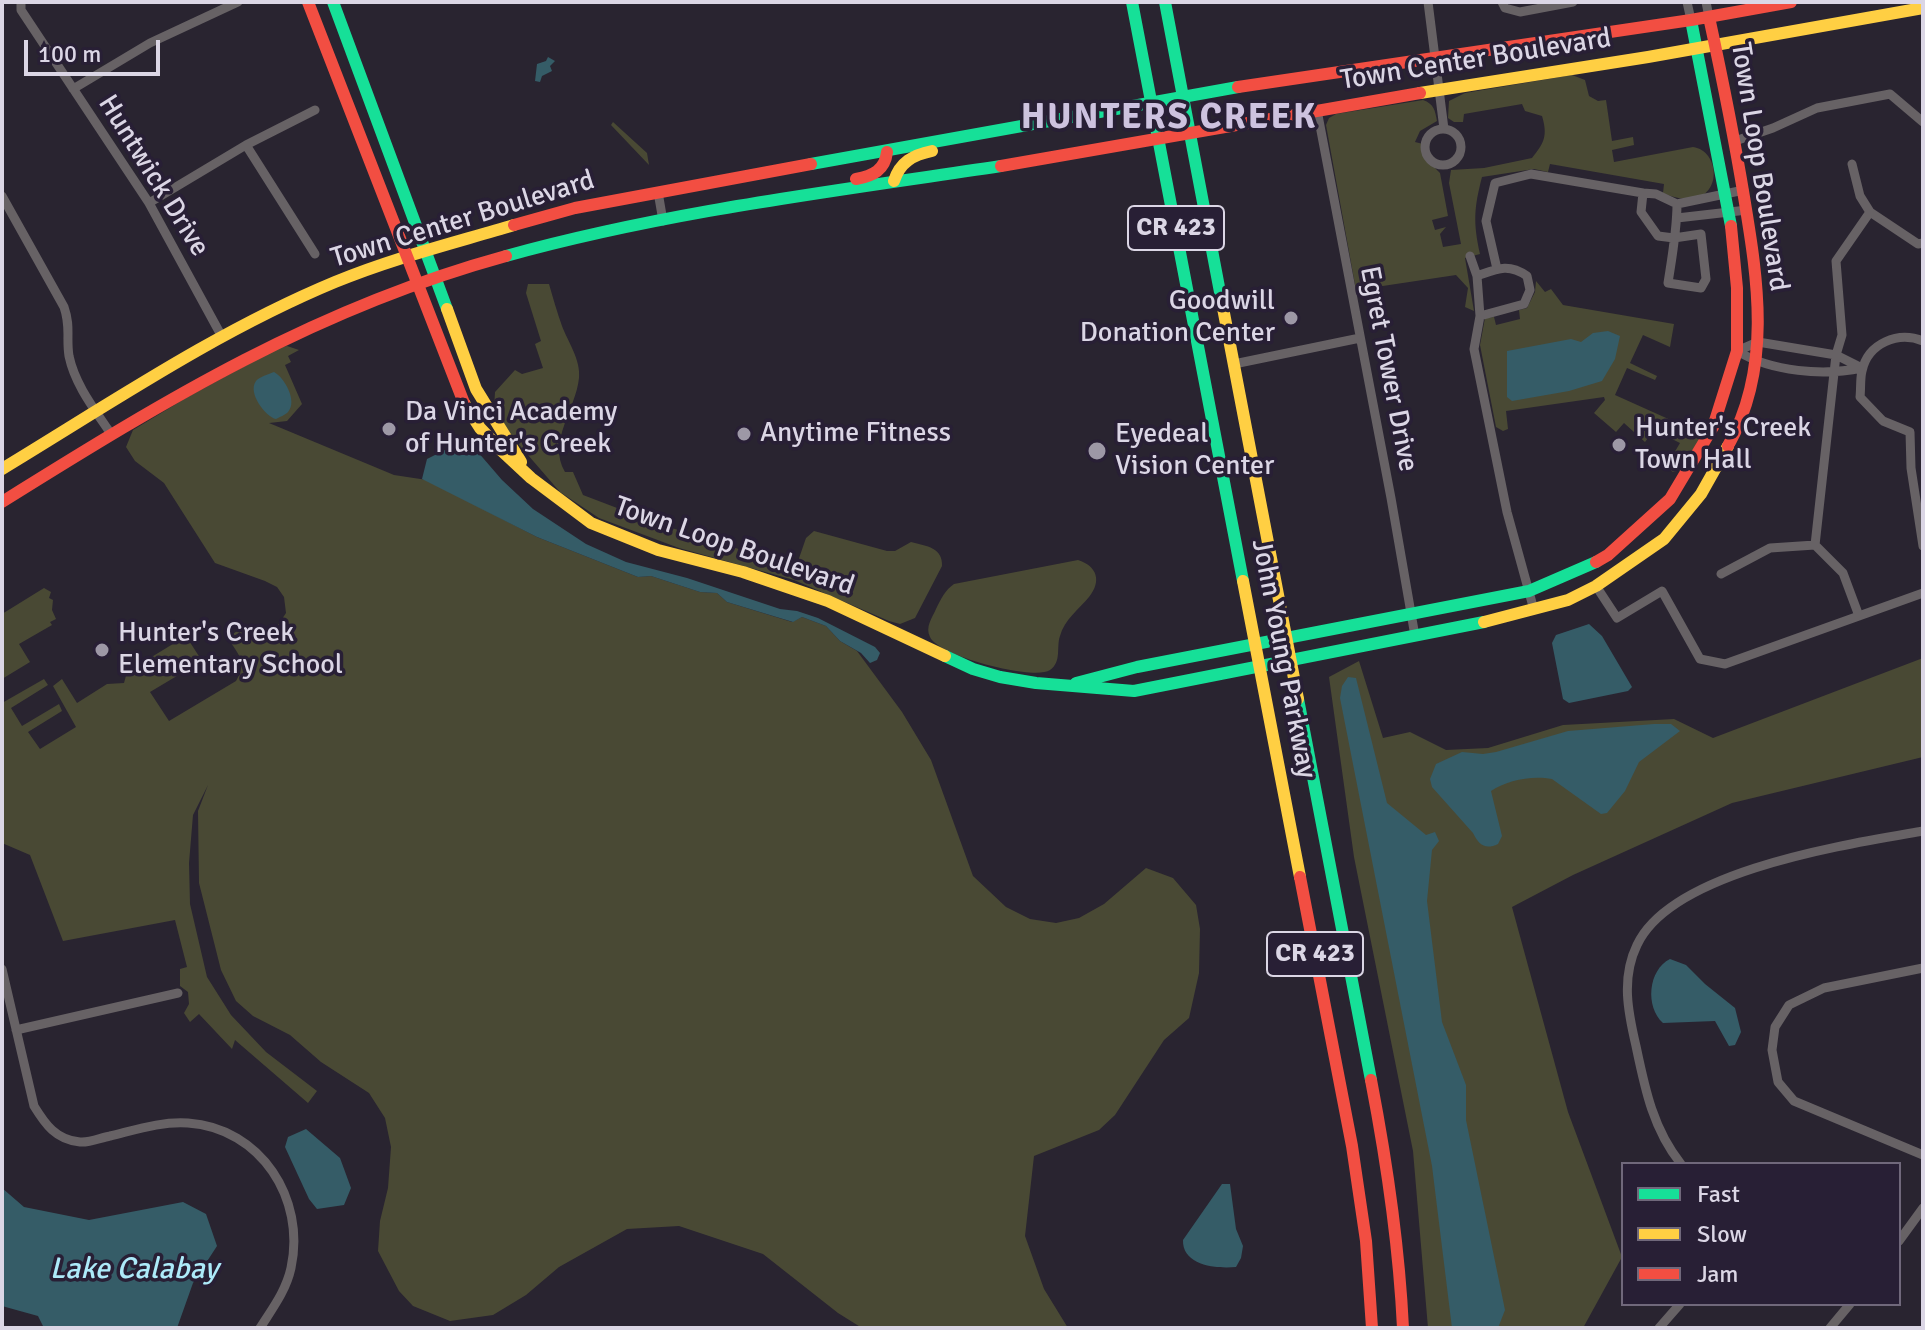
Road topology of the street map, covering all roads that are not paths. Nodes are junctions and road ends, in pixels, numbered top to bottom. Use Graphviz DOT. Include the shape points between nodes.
graph roads {
  1 [pos="21,2"];
  2 [pos="238,2"];
  3 [pos="308,2"];
  4 [pos="333,2"];
  5 [pos="1132,2"];
  6 [pos="1165,2"];
  7 [pos="1428,2"];
  8 [pos="1502,2"];
  9 [pos="1573,2"];
  10 [pos="1687,2"];
  11 [pos="1706,2"];
  12 [pos="1791,2"];
  13 [pos="1923,8"];
  14 [pos="1709,17"];
  15 [pos="1691,20"];
  16 [pos="1715,45"];
  17 [pos="1696,49"];
  18 [pos="1436,56"];
  19 [pos="73,89"];
  20 [pos="1439,89"];
  21 [pos="1183,96"];
  22 [pos="1151,102"];
  23 [pos="315,110"];
  24 [pos="1317,110"];
  25 [pos="1923,122"];
  26 [pos="1444,129"];
  27 [pos="1002,131"];
  28 [pos="1190,133"];
  29 [pos="1159,138"];
  30 [pos="1735,141"];
  31 [pos="246,145"];
  32 [pos="887,152"];
  33 [pos="1852,164"];
  34 [pos="894,181"];
  35 [pos="1744,190"];
  36 [pos="658,192"];
  37 [pos="1643,193"];
  38 [pos="1724,193"];
  39 [pos="2,196"];
  40 [pos="772,201"];
  41 [pos="149,203"];
  42 [pos="1677,204"];
  43 [pos="1747,210"];
  44 [pos="1870,212"];
  45 [pos="1729,213"];
  46 [pos="1677,218"];
  47 [pos="663,221"];
  48 [pos="1674,238"];
  49 [pos="1923,243"];
  50 [pos="427,250"];
  51 [pos="315,254"];
  52 [pos="406,256"];
  53 [pos="1470,256"];
  54 [pos="1497,269"];
  55 [pos="435,276"];
  56 [pos="1477,276"];
  57 [pos="414,283"];
  58 [pos="1480,316"];
  59 [pos="221,335"];
  60 [pos="1360,338"];
  61 [pos="1923,341"];
  62 [pos="1758,342"];
  63 [pos="1737,351"];
  64 [pos="1836,355"];
  65 [pos="1756,362"];
  66 [pos="1234,364"];
  67 [pos="1862,368"];
  68 [pos="1834,374"];
  69 [pos="95,411"];
  70 [pos="111,434"];
  71 [pos="2,469"];
  72 [pos="531,478"];
  73 [pos="2,502"];
  74 [pos="1815,545"];
  75 [pos="1923,546"];
  76 [pos="1721,574"];
  77 [pos="1596,586"];
  78 [pos="1529,591"];
  79 [pos="1923,593"];
  80 [pos="1534,610"];
  81 [pos="1412,615"];
  82 [pos="1859,616"];
  83 [pos="1415,636"];
  84 [pos="1286,637"];
  85 [pos="1256,644"];
  86 [pos="1291,662"];
  87 [pos="1151,665"];
  88 [pos="1260,667"];
  89 [pos="1066,685"];
  90 [pos="1134,691"];
  91 [pos="1923,831"];
  92 [pos="1923,968"];
  93 [pos="2,969"];
  94 [pos="178,993"];
  95 [pos="16,1030"];
  96 [pos="1923,1155"];
  97 [pos="1679,1162"];
  98 [pos="1923,1208"];
  99 [pos="1901,1238"];
  100 [pos="1678,1306"];
  101 [pos="1848,1306"];
  102 [pos="260,1328"];
  103 [pos="1372,1328"];
  104 [pos="1403,1328"];
  105 [pos="1659,1328"];
  106 [pos="1830,1328"];
  1 -- 19 [label="street, Huntwick Drive" via="21,10"];
  2 -- 19 [label="street" via="150,43"];
  3 -- 52 [label="main road, Town Loop Boulevard"];
  4 -- 50 [label="main road, Town Loop Boulevard"];
  5 -- 22 [label="main road, John Young Parkway / CR 423"];
  6 -- 21 [label="main road, John Young Parkway / CR 423"];
  7 -- 18 [label="street"];
  8 -- 9 [label="street" via="1520,12"];
  10 -- 15 [label="street"];
  11 -- 14 [label="street"];
  12 -- 14 [label="main road, Town Center Boulevard"];
  13 -- 16 [label="main road, Town Center Boulevard"];
  14 -- 15 [label="main road, Town Center Boulevard"];
  14 -- 16 [label="main road, Town Loop Boulevard"];
  15 -- 17 [label="main road, Town Loop Boulevard"];
  15 -- 18 [label="main road, Town Center Boulevard"];
  16 -- 17 [label="main road, Town Center Boulevard"];
  16 -- 30 [label="main road, Town Loop Boulevard"];
  17 -- 20 [label="main road, Town Center Boulevard"];
  17 -- 38 [label="main road, Town Loop Boulevard"];
  18 -- 20 [label="street"];
  18 -- 21 [label="main road, Town Center Boulevard"];
  19 -- 41 [label="street, Huntwick Drive"];
  20 -- 24 [label="main road, Town Center Boulevard"];
  20 -- 26 [label="street"];
  21 -- 22 [label="main road, Town Center Boulevard"];
  21 -- 28 [label="main road, John Young Parkway / CR 423"];
  22 -- 27 [label="main road, Town Center Boulevard"];
  22 -- 29 [label="main road, John Young Parkway / CR 423"];
  23 -- 31 [label="street"];
  24 -- 28 [label="main road, Town Center Boulevard"];
  24 -- 60 [label="street, Egret Tower Drive"];
  25 -- 30 [label="street" via="1890,94 1817,108"];
  26 -- 26 [label="street" via="1433,132 1426,142 1427,154 1441,165 1457,159 1461,149 1455,133"];
  27 -- 32 [label="main road, Town Center Boulevard"];
  27 -- 34 [label="main road, Town Center Boulevard" via="983,142 919,154 896,170"];
  28 -- 29 [label="main road, Town Center Boulevard"];
  28 -- 66 [label="main road, John Young Parkway / CR 423"];
  29 -- 34 [label="main road, Town Center Boulevard"];
  29 -- 85 [label="main road, John Young Parkway / CR 423"];
  30 -- 35 [label="main road, Town Loop Boulevard"];
  31 -- 41 [label="street"];
  31 -- 51 [label="street"];
  32 -- 36 [label="main road, Town Center Boulevard"];
  32 -- 40 [label="main road, Town Center Boulevard" via="887,163 866,177 798,189"];
  33 -- 44 [label="street"];
  34 -- 40 [label="main road, Town Center Boulevard"];
  35 -- 38 [label="street"];
  35 -- 43 [label="main road, Town Loop Boulevard"];
  36 -- 47 [label="street"];
  36 -- 50 [label="main road, Town Center Boulevard" via="575,208"];
  37 -- 42 [label="street"];
  37 -- 48 [label="street" via="1641,212 1652,231"];
  37 -- 54 [label="street" via="1531,174 1495,183 1486,221"];
  38 -- 42 [label="street"];
  38 -- 45 [label="main road, Town Loop Boulevard"];
  39 -- 69 [label="street" via="64,307 70,323 69,355"];
  40 -- 47 [label="main road, Town Center Boulevard"];
  41 -- 59 [label="street, Huntwick Drive"];
  42 -- 46 [label="street"];
  43 -- 45 [label="street"];
  43 -- 62 [label="main road, Town Loop Boulevard" via="1758,283"];
  44 -- 49 [label="street"];
  44 -- 64 [label="street" via="1836,261 1842,335"];
  45 -- 46 [label="street"];
  45 -- 63 [label="main road, Town Loop Boulevard"];
  46 -- 48 [label="street"];
  47 -- 55 [label="main road, Town Center Boulevard" via="556,242"];
  48 -- 48 [label="street" via="1668,283 1701,288 1706,279 1701,234"];
  50 -- 52 [label="main road, Town Center Boulevard"];
  50 -- 55 [label="main road, Town Loop Boulevard"];
  52 -- 57 [label="main road, Town Loop Boulevard"];
  52 -- 59 [label="main road, Town Center Boulevard" via="334,282"];
  53 -- 56 [label="street"];
  54 -- 56 [label="street"];
  54 -- 58 [label="street" via="1515,268 1527,276 1530,290 1524,304"];
  55 -- 57 [label="main road, Town Center Boulevard"];
  55 -- 72 [label="main road, Town Loop Boulevard" via="476,389"];
  56 -- 58 [label="street"];
  57 -- 70 [label="main road, Town Center Boulevard" via="253,355"];
  57 -- 72 [label="main road, Town Loop Boulevard" via="460,397 480,428"];
  58 -- 78 [label="street" via="1474,349"];
  59 -- 69 [label="main road, Town Center Boulevard"];
  60 -- 66 [label="street"];
  60 -- 81 [label="street, Egret Tower Drive"];
  61 -- 67 [label="street" via="1887,340"];
  62 -- 63 [label="street"];
  62 -- 64 [label="street"];
  62 -- 65 [label="main road, Town Loop Boulevard"];
  63 -- 65 [label="street"];
  63 -- 78 [label="main road, Town Loop Boulevard" via="1713,427 1670,499 1608,555"];
  64 -- 67 [label="street"];
  64 -- 68 [label="street"];
  65 -- 68 [label="street"];
  65 -- 77 [label="main road, Town Loop Boulevard" via="1741,423 1701,494 1664,539"];
  66 -- 84 [label="main road, John Young Parkway / CR 423"];
  67 -- 68 [label="street"];
  67 -- 75 [label="street" via="1860,397 1883,421 1910,432"];
  68 -- 74 [label="street"];
  69 -- 70 [label="street"];
  69 -- 71 [label="main road, Town Center Boulevard"];
  70 -- 73 [label="main road, Town Center Boulevard"];
  72 -- 89 [label="main road, Town Loop Boulevard" via="591,523 658,550 828,601 973,669"];
  74 -- 76 [label="street" via="1770,548"];
  74 -- 82 [label="street" via="1843,573"];
  77 -- 80 [label="main road, Town Loop Boulevard"];
  77 -- 82 [label="street" via="1617,618 1662,591 1700,659 1725,664"];
  78 -- 80 [label="street"];
  78 -- 81 [label="main road, Town Loop Boulevard"];
  79 -- 82 [label="street"];
  80 -- 83 [label="main road, Town Loop Boulevard"];
  81 -- 83 [label="street, Egret Tower Drive"];
  81 -- 84 [label="main road, Town Loop Boulevard"];
  83 -- 86 [label="main road, Town Loop Boulevard"];
  84 -- 85 [label="main road, Town Loop Boulevard"];
  84 -- 86 [label="main road, John Young Parkway / CR 423"];
  85 -- 87 [label="main road, Town Loop Boulevard"];
  85 -- 88 [label="main road, John Young Parkway / CR 423"];
  86 -- 88 [label="main road, Town Loop Boulevard"];
  86 -- 104 [label="main road, John Young Parkway / CR 423" via="1386,1158"];
  87 -- 89 [label="main road, Town Loop Boulevard"];
  87 -- 90 [label="main road" via="1141,672"];
  88 -- 90 [label="main road, Town Loop Boulevard"];
  88 -- 103 [label="main road, John Young Parkway / CR 423" via="1357,1176"];
  89 -- 90 [label="main road, Town Loop Boulevard"];
  91 -- 97 [label="street" via="1800,853 1760,866 1666,910 1644,932 1632,959 1626,1000 1649,1106 1665,1144"];
  92 -- 96 [label="street" via="1824,988 1789,1005 1775,1027 1772,1050 1778,1082 1794,1101"];
  93 -- 95 [label="street"];
  94 -- 95 [label="street"];
  95 -- 102 [label="street" via="34,1106 46,1126 62,1138 82,1143 154,1125 212,1126 237,1136 269,1164 293,1214 294,1247 283,1293"];
  98 -- 99 [label="street"];
  100 -- 105 [label="street"];
  101 -- 106 [label="street"];
}
